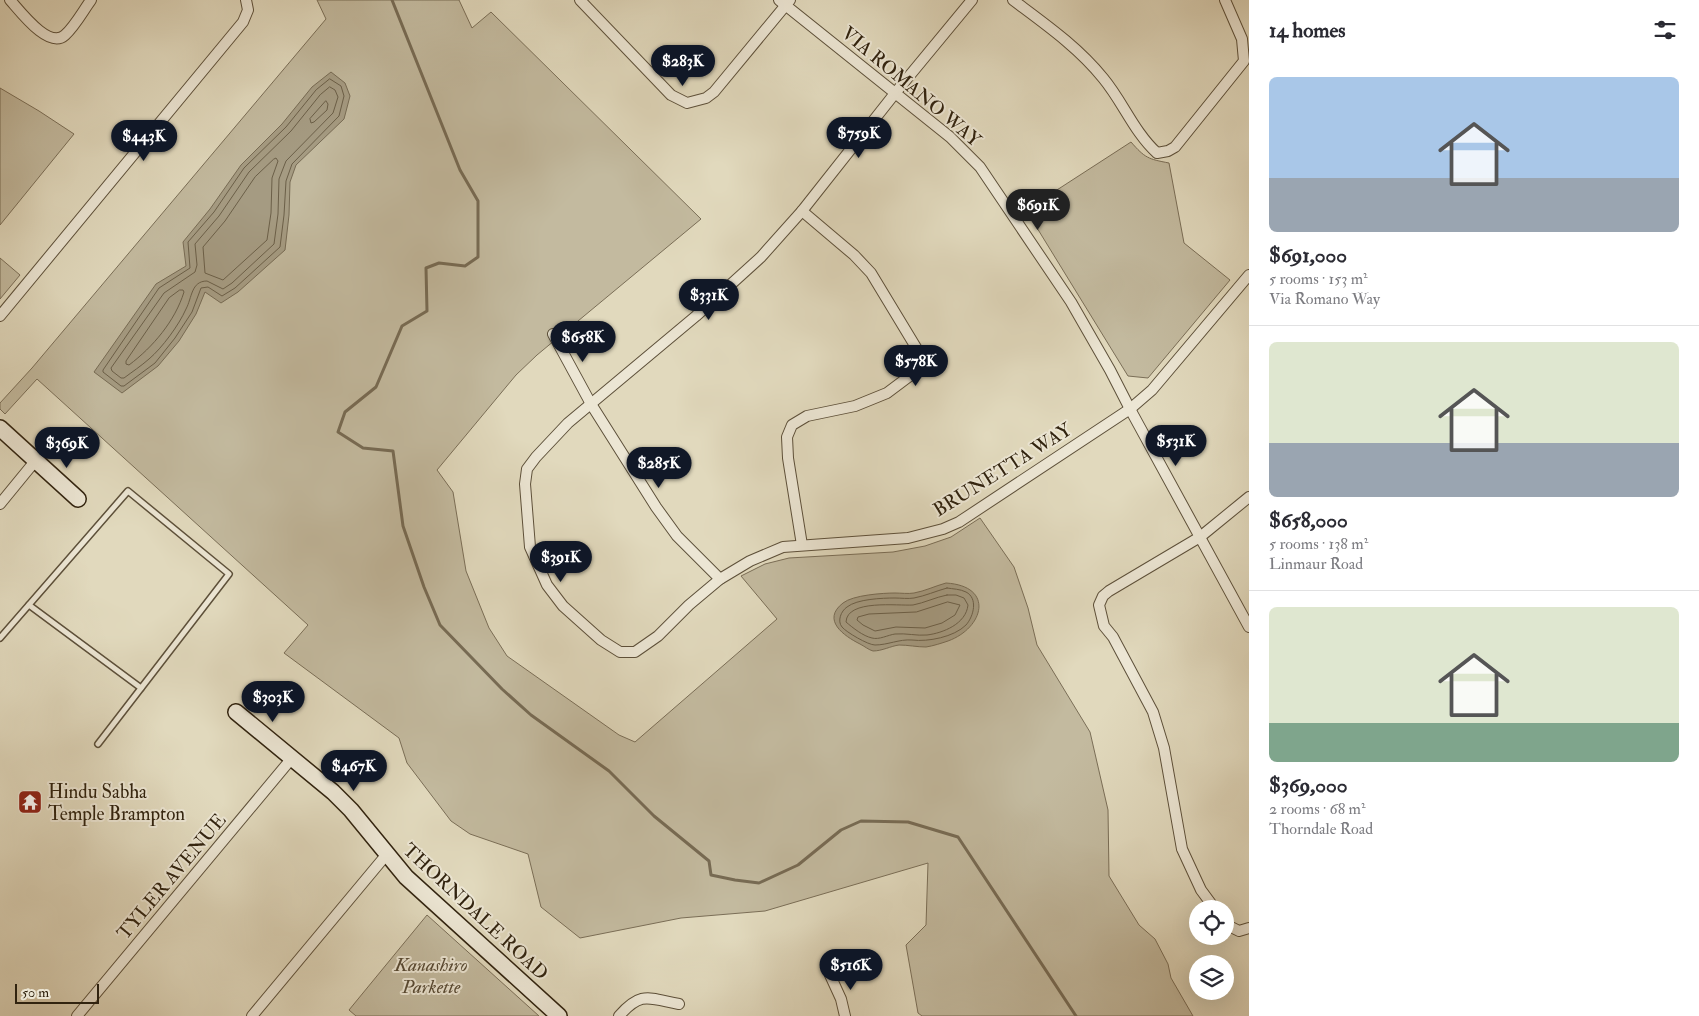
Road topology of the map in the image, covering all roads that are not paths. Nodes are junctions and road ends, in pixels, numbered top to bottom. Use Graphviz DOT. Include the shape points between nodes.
graph roads {
  1 [pos="10,0"];
  2 [pos="91,0"];
  3 [pos="246,0"];
  4 [pos="580,0"];
  5 [pos="972,0"];
  6 [pos="1013,0"];
  7 [pos="1225,0"];
  8 [pos="785,2"];
  9 [pos="896,92"];
  10 [pos="802,211"];
  11 [pos="1249,275"];
  12 [pos="0,316"];
  13 [pos="553,334"];
  14 [pos="591,404"];
  15 [pos="1130,410"];
  16 [pos="0,428"];
  17 [pos="36,460"];
  18 [pos="1249,497"];
  19 [pos="78,499"];
  20 [pos="0,504"];
  21 [pos="1200,537"];
  22 [pos="802,545"];
  23 [pos="720,579"];
  24 [pos="29,605"];
  25 [pos="1249,627"];
  26 [pos="0,638"];
  27 [pos="141,688"];
  28 [pos="236,712"];
  29 [pos="98,744"];
  30 [pos="292,758"];
  31 [pos="386,854"];
  32 [pos="1208,900"];
  33 [pos="1234,928"];
  34 [pos="1249,928"];
  35 [pos="830,976"];
  36 [pos="679,1004"];
  37 [pos="77,1016"];
  38 [pos="252,1016"];
  39 [pos="559,1016"];
  40 [pos="619,1016"];
  41 [pos="845,1016"];
  1 -- 2 [label="street" via="41,33 57,39 63,37"];
  3 -- 12 [label="street" via="248,10 243,22"];
  4 -- 8 [label="street" via="672,95 687,103 706,98 714,92"];
  5 -- 9 [label="street, BRUNETTA WAY"];
  6 -- 7 [label="street" via="1088,60 1146,143 1157,153 1175,147 1244,61 1242,39"];
  8 -- 9 [label="street, VIA ROMANO WAY"];
  9 -- 10 [label="street, BRUNETTA WAY"];
  9 -- 15 [label="street, VIA ROMANO WAY" via="950,137 980,168 1071,302"];
  10 -- 14 [label="street, BRUNETTA WAY" via="761,257"];
  10 -- 22 [label="street" via="871,273 920,354 911,375 888,393 855,406 807,416 792,425 786,436"];
  11 -- 15 [label="street, BRUNETTA WAY" via="1152,390"];
  13 -- 14 [label="street"];
  14 -- 23 [label="street" via="677,536"];
  14 -- 23 [label="street, BRUNETTA WAY" via="568,423 527,469 524,484 530,547 547,585 563,606 608,644 620,652 635,652 658,636 688,605"];
  15 -- 21 [label="street, VIA ROMANO WAY"];
  15 -- 22 [label="street, BRUNETTA WAY" via="959,522 943,529 908,538"];
  16 -- 17 [label="street"];
  17 -- 19 [label="street"];
  17 -- 20 [label="street"];
  18 -- 21 [label="street"];
  21 -- 25 [label="street, VIA ROMANO WAY"];
  21 -- 32 [label="street" via="1109,591 1099,605 1104,626 1153,712 1164,748 1182,849"];
  22 -- 23 [label="street, BRUNETTA WAY" via="783,547"];
  24 -- 26 [label="lane"];
  24 -- 27 [label="lane"];
  24 -- 27 [label="lane" via="128,491 229,574"];
  27 -- 29 [label="lane"];
  28 -- 30 [label="street, THORNDALE ROAD"];
  30 -- 31 [label="street, THORNDALE ROAD" via="351,810"];
  30 -- 37 [label="street, TYLER AVENUE"];
  31 -- 38 [label="street"];
  31 -- 39 [label="street, THORNDALE ROAD" via="406,877"];
  33 -- 34 [label="street" via="1239,931"];
  35 -- 41 [label="street"];
  36 -- 40 [label="street" via="644,998 631,1002"];
}
